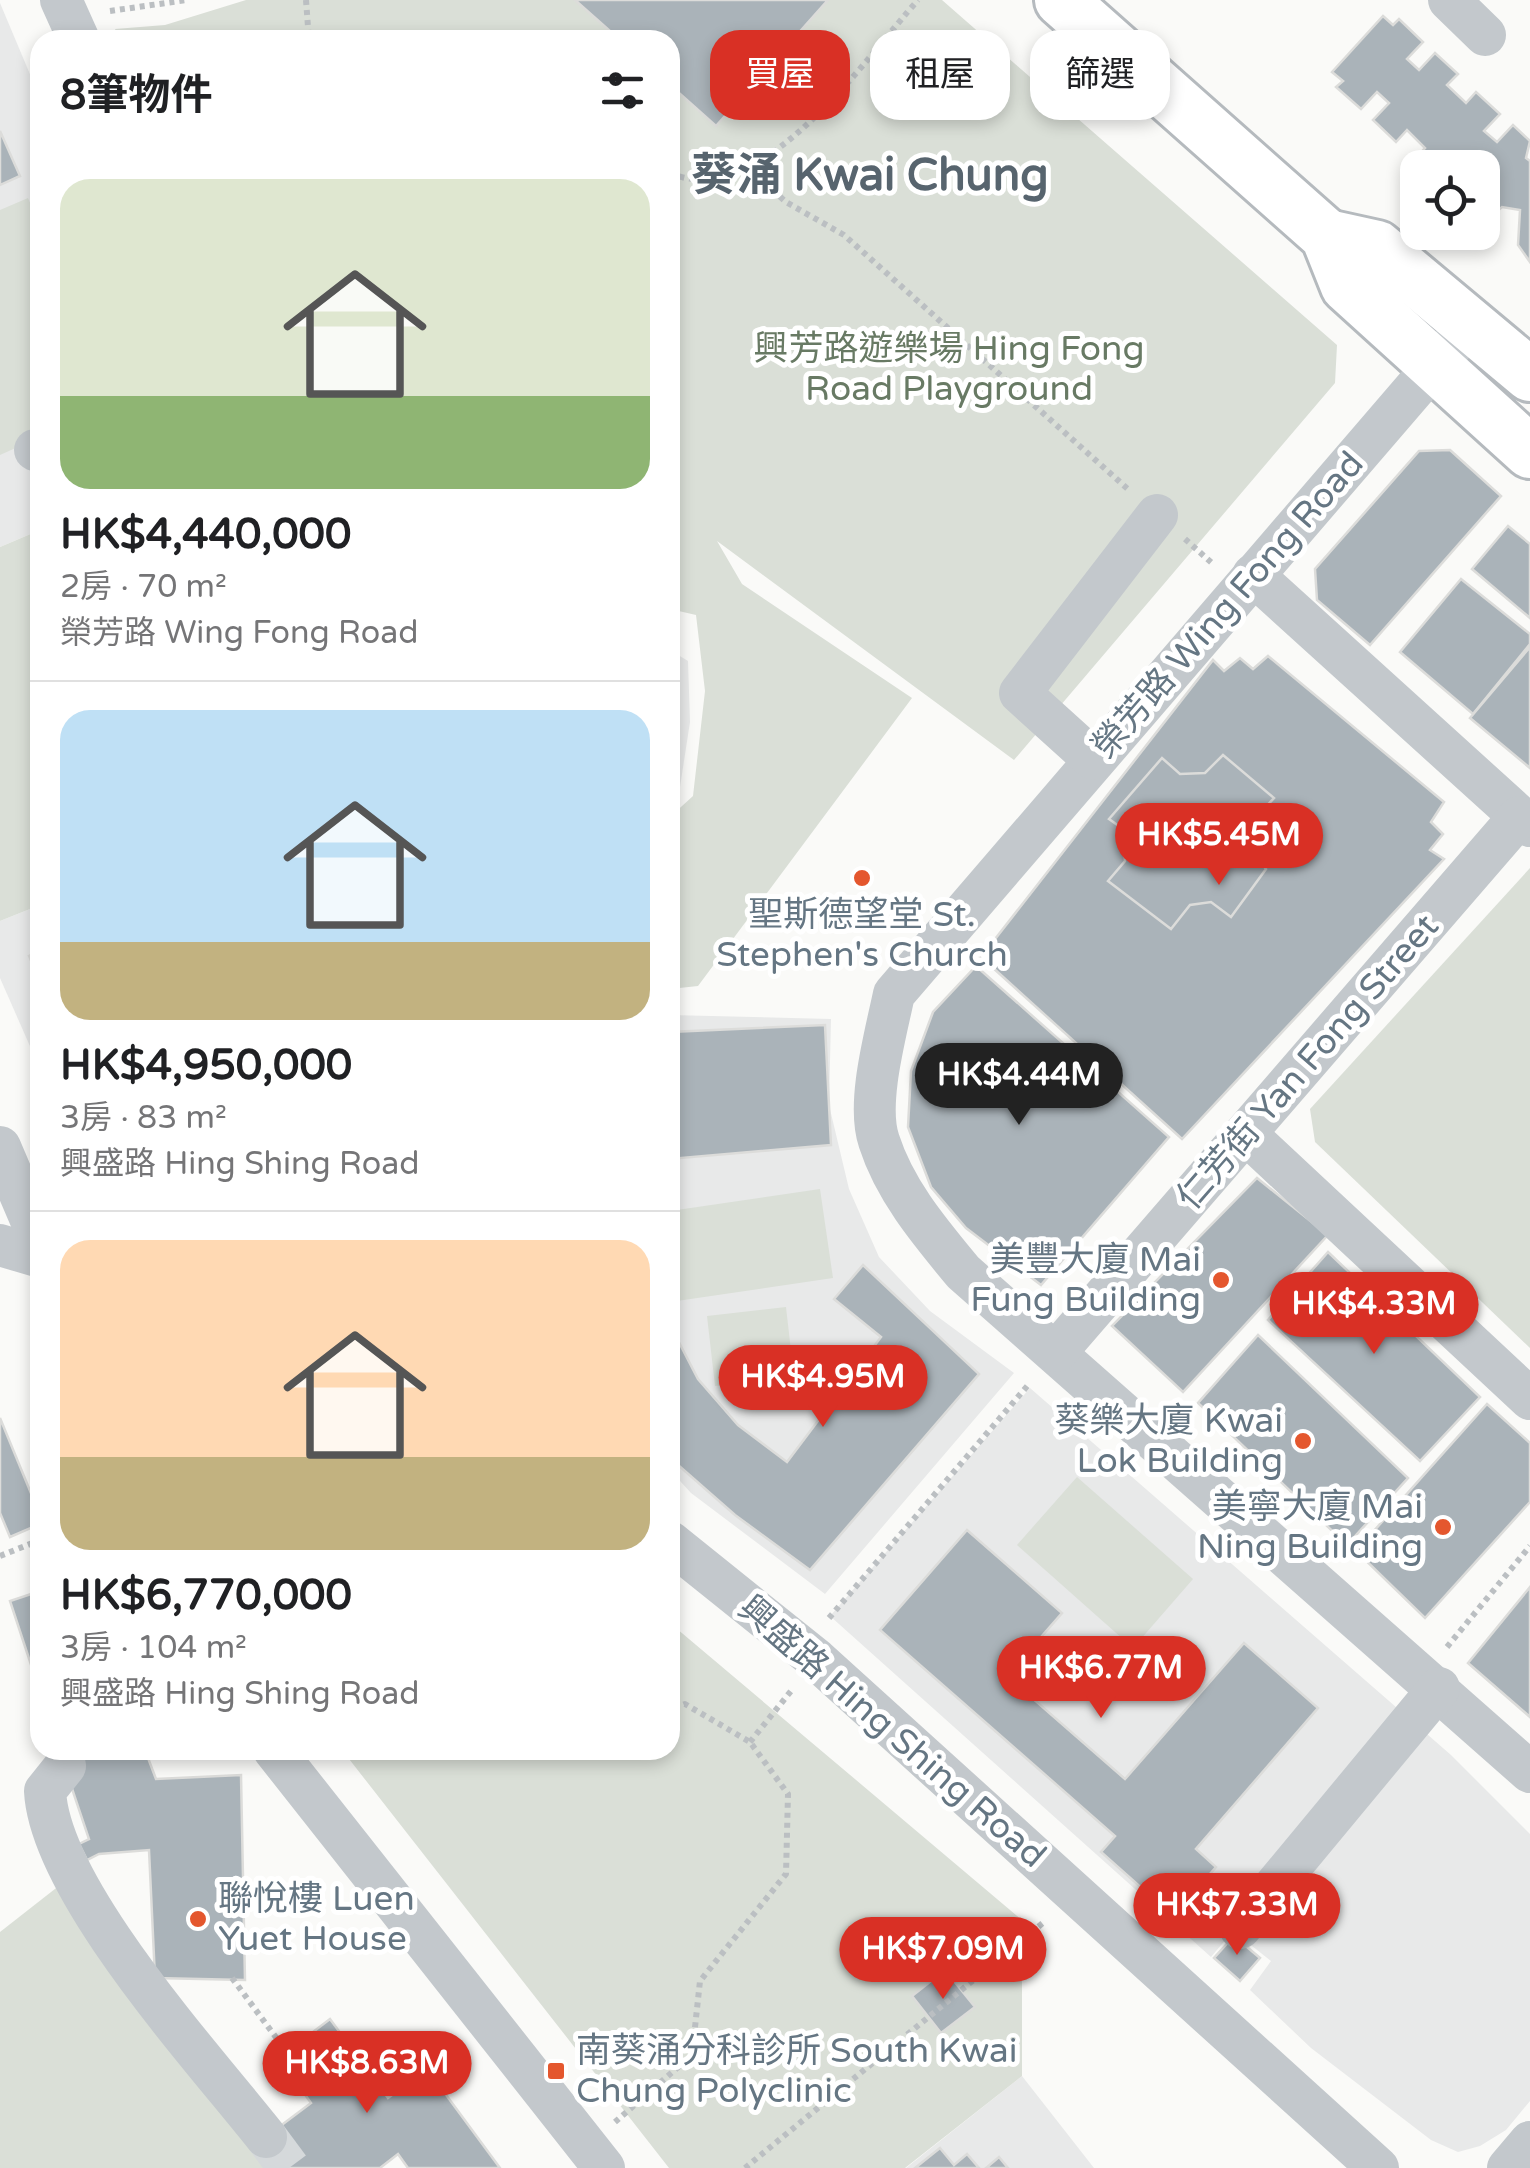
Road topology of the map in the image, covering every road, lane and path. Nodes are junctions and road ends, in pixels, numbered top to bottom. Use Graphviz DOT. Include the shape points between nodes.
graph roads {
  1 [pos="62,0"];
  2 [pos="188,0"];
  3 [pos="306,0"];
  4 [pos="918,0"];
  5 [pos="1449,0"];
  6 [pos="1071,3"];
  7 [pos="120,11"];
  8 [pos="75,30"];
  9 [pos="308,30"];
  10 [pos="1485,35"];
  11 [pos="750,170"];
  12 [pos="680,178"];
  13 [pos="1327,236"];
  14 [pos="1470,320"];
  15 [pos="1434,370"];
  16 [pos="1530,375"];
  17 [pos="1530,452"];
  18 [pos="1158,515"];
  19 [pos="1235,572"];
  20 [pos="1093,760"];
  21 [pos="1524,822"];
  22 [pos="1246,1134"];
  23 [pos="0,1146"];
  24 [pos="30,1217"];
  25 [pos="0,1245"];
  26 [pos="30,1254"];
  27 [pos="1047,1363"];
  28 [pos="1530,1398"];
  29 [pos="30,1544"];
  30 [pos="1530,1546"];
  31 [pos="680,1550"];
  32 [pos="0,1556"];
  33 [pos="825,1622"];
  34 [pos="1439,1672"];
  35 [pos="791,1691"];
  36 [pos="680,1706"];
  37 [pos="750,1742"];
  38 [pos="282,1760"];
  39 [pos="64,1766"];
  40 [pos="1530,1772"];
  41 [pos="1044,1922"];
  42 [pos="1240,1928"];
  43 [pos="232,1978"];
  44 [pos="295,2064"];
  45 [pos="266,2137"];
  46 [pos="1530,2142"];
  47 [pos="602,2156"];
  48 [pos="745,2168"];
  49 [pos="1378,2168"];
  50 [pos="1508,2168"];
  1 -- 8 [label="street"];
  2 -- 7 [label="path"];
  3 -- 9 [label="path"];
  4 -- 11 [label="path" via="779,152"];
  5 -- 10 [label="street"];
  6 -- 13 [label="main road"];
  11 -- 12 [label="path" via="717,179"];
  11 -- 18 [label="path" via="786,202 844,235"];
  13 -- 14 [label="main road" via="1377,247"];
  13 -- 15 [label="main road" via="1347,286"];
  14 -- 15 [label="street, 榮芳路 Wing Fong Road"];
  14 -- 16 [label="main road"];
  15 -- 17 [label="main road"];
  15 -- 19 [label="street, 榮芳路 Wing Fong Road"];
  18 -- 19 [label="path"];
  18 -- 20 [label="street" via="1020,693"];
  19 -- 20 [label="street, 榮芳路 Wing Fong Road"];
  19 -- 21 [label="street"];
  20 -- 27 [label="street, 榮芳路 Wing Fong Road" via="894,994 878,1070 877,1138 912,1208"];
  21 -- 22 [label="street, 仁芳街 Yan Fong Street"];
  22 -- 27 [label="street, 仁芳街 Yan Fong Street"];
  22 -- 28 [label="street"];
  23 -- 24 [label="street"];
  25 -- 26 [label="street"];
  27 -- 33 [label="path"];
  27 -- 34 [label="street, 榮芳路 Wing Fong Road"];
  29 -- 32 [label="path"];
  30 -- 34 [label="path"];
  31 -- 49 [label="street, 興盛路 Hing Shing Road" via="817,1660"];
  34 -- 40 [label="street, 榮芳路 Wing Fong Road"];
  34 -- 42 [label="street"];
  35 -- 37 [label="path"];
  36 -- 37 [label="path"];
  37 -- 47 [label="path" via="788,1794 786,1874 700,1981 692,2055"];
  38 -- 47 [label="street"];
  39 -- 45 [label="street" via="45,1790 46,1814 98,1923"];
  41 -- 48 [label="path"];
  43 -- 44 [label="path"];
  46 -- 50 [label="street"];
}
